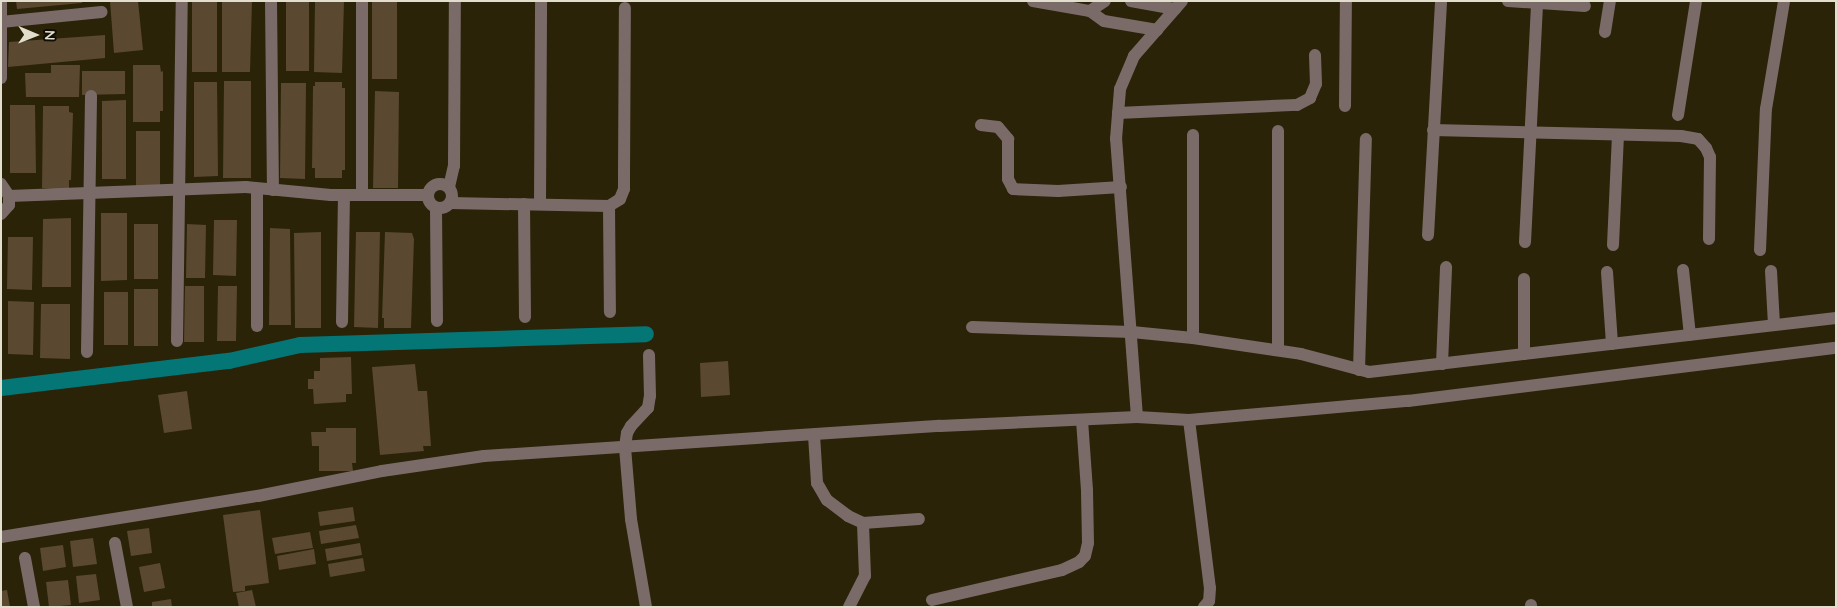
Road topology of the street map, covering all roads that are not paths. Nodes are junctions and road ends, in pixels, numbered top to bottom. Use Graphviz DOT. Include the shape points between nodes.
graph roads {
  1 [pos="1,1"];
  2 [pos="182,1"];
  3 [pos="272,1"];
  4 [pos="362,1"];
  5 [pos="455,1"];
  6 [pos="541,1"];
  7 [pos="1033,1"];
  8 [pos="1105,1"];
  9 [pos="1131,1"];
  10 [pos="1346,1"];
  11 [pos="1441,1"];
  12 [pos="1508,1"];
  13 [pos="1610,1"];
  14 [pos="1696,1"];
  15 [pos="1784,1"];
  16 [pos="1538,3"];
  17 [pos="1179,5"];
  18 [pos="1585,6"];
  19 [pos="625,8"];
  20 [pos="1090,11"];
  21 [pos="102,12"];
  22 [pos="2,22"];
  23 [pos="1157,30"];
  24 [pos="1605,32"];
  25 [pos="1315,55"];
  26 [pos="1,78"];
  27 [pos="91,96"];
  28 [pos="1345,106"];
  29 [pos="1118,113"];
  30 [pos="1678,115"];
  31 [pos="981,125"];
  32 [pos="1433,130"];
  33 [pos="1278,131"];
  34 [pos="1529,132"];
  35 [pos="1618,134"];
  36 [pos="1193,135"];
  37 [pos="1366,139"];
  38 [pos="1,184"];
  39 [pos="449,187"];
  40 [pos="1121,187"];
  41 [pos="257,189"];
  42 [pos="273,190"];
  43 [pos="180,191"];
  44 [pos="90,194"];
  45 [pos="344,194"];
  46 [pos="362,194"];
  47 [pos="428,195"];
  48 [pos="9,196"];
  49 [pos="450,203"];
  50 [pos="524,204"];
  51 [pos="540,204"];
  52 [pos="609,206"];
  53 [pos="436,208"];
  54 [pos="1,214"];
  55 [pos="1428,235"];
  56 [pos="1709,239"];
  57 [pos="1524,242"];
  58 [pos="1613,245"];
  59 [pos="1760,250"];
  60 [pos="1446,267"];
  61 [pos="1683,270"];
  62 [pos="1771,271"];
  63 [pos="1607,272"];
  64 [pos="1524,279"];
  65 [pos="610,312"];
  66 [pos="524,317"];
  67 [pos="1836,318"];
  68 [pos="437,321"];
  69 [pos="342,322"];
  70 [pos="1774,325"];
  71 [pos="257,326"];
  72 [pos="972,327"];
  73 [pos="1132,332"];
  74 [pos="1690,335"];
  75 [pos="1193,338"];
  76 [pos="177,342"];
  77 [pos="1612,344"];
  78 [pos="1836,348"];
  79 [pos="1278,350"];
  80 [pos="87,352"];
  81 [pos="1524,354"];
  82 [pos="649,355"];
  83 [pos="1442,364"];
  84 [pos="1359,370"];
  85 [pos="1137,417"];
  86 [pos="1082,420"];
  87 [pos="1189,420"];
  88 [pos="814,435"];
  89 [pos="625,446"];
  90 [pos="919,519"];
  91 [pos="864,523"];
  92 [pos="1,537"];
  93 [pos="115,543"];
  94 [pos="25,558"];
  95 [pos="932,600"];
  96 [pos="34,607"];
  97 [pos="127,607"];
  98 [pos="646,607"];
  99 [pos="849,607"];
  100 [pos="1204,607"];
  1 -- 22 [label="street"];
  2 -- 43 [label="street"];
  3 -- 42 [label="street"];
  4 -- 46 [label="street"];
  5 -- 39 [label="street" via="454,166"];
  6 -- 51 [label="street"];
  7 -- 20 [label="street"];
  8 -- 20 [label="street"];
  9 -- 17 [label="street"];
  10 -- 28 [label="street"];
  11 -- 32 [label="street"];
  12 -- 16 [label="street"];
  13 -- 24 [label="street"];
  14 -- 30 [label="street"];
  15 -- 59 [label="street" via="1766,109"];
  16 -- 18 [label="street"];
  16 -- 34 [label="street"];
  17 -- 23 [label="street"];
  19 -- 52 [label="street" via="624,189 620,198"];
  20 -- 23 [label="street" via="1104,21"];
  21 -- 22 [label="street"];
  22 -- 26 [label="street"];
  23 -- 29 [label="street" via="1134,56 1120,88"];
  25 -- 29 [label="street" via="1316,84 1310,98 1297,105"];
  27 -- 44 [label="street"];
  29 -- 40 [label="street" via="1116,139"];
  31 -- 40 [label="street" via="998,127 1008,139 1008,179 1013,189 1058,191"];
  32 -- 34 [label="street"];
  32 -- 55 [label="street"];
  33 -- 79 [label="street"];
  34 -- 35 [label="street"];
  34 -- 57 [label="street"];
  35 -- 56 [label="street" via="1680,136 1698,139 1706,148 1710,157"];
  35 -- 58 [label="street"];
  36 -- 75 [label="street"];
  37 -- 84 [label="street"];
  38 -- 48 [label="street"];
  39 -- 47 [label="street" via="438,184"];
  39 -- 49 [label="street" via="452,193"];
  40 -- 73 [label="street"];
  41 -- 42 [label="street"];
  41 -- 43 [label="street"];
  41 -- 71 [label="street"];
  42 -- 45 [label="street"];
  43 -- 44 [label="street"];
  43 -- 76 [label="street"];
  44 -- 48 [label="street"];
  44 -- 80 [label="street"];
  45 -- 46 [label="street"];
  45 -- 69 [label="street"];
  46 -- 47 [label="street"];
  47 -- 53 [label="street"];
  48 -- 54 [label="street" via="9,205"];
  49 -- 50 [label="street"];
  49 -- 53 [label="street"];
  50 -- 51 [label="street"];
  50 -- 66 [label="street"];
  51 -- 52 [label="street"];
  52 -- 65 [label="street"];
  53 -- 68 [label="street"];
  60 -- 83 [label="street"];
  61 -- 74 [label="street"];
  62 -- 70 [label="street"];
  63 -- 77 [label="street"];
  64 -- 81 [label="street"];
  67 -- 70 [label="street"];
  70 -- 74 [label="street"];
  72 -- 73 [label="street"];
  73 -- 75 [label="street"];
  73 -- 85 [label="street"];
  74 -- 77 [label="street"];
  75 -- 79 [label="street"];
  77 -- 81 [label="street"];
  78 -- 87 [label="street" via="1408,401"];
  79 -- 84 [label="street"];
  81 -- 83 [label="street"];
  82 -- 89 [label="street" via="648,408 631,426"];
  83 -- 84 [label="street" via="1369,372"];
  85 -- 86 [label="street"];
  85 -- 87 [label="street"];
  86 -- 88 [label="street"];
  86 -- 95 [label="street" via="1087,490 1088,543 1085,556 1062,570"];
  87 -- 100 [label="street" via="1210,588 1209,601"];
  88 -- 89 [label="street"];
  88 -- 91 [label="street" via="820,492 848,516"];
  89 -- 92 [label="street" via="484,456"];
  89 -- 98 [label="street" via="631,519"];
  90 -- 91 [label="street"];
  91 -- 99 [label="street" via="865,576"];
  93 -- 97 [label="street"];
  94 -- 96 [label="street"];
}
